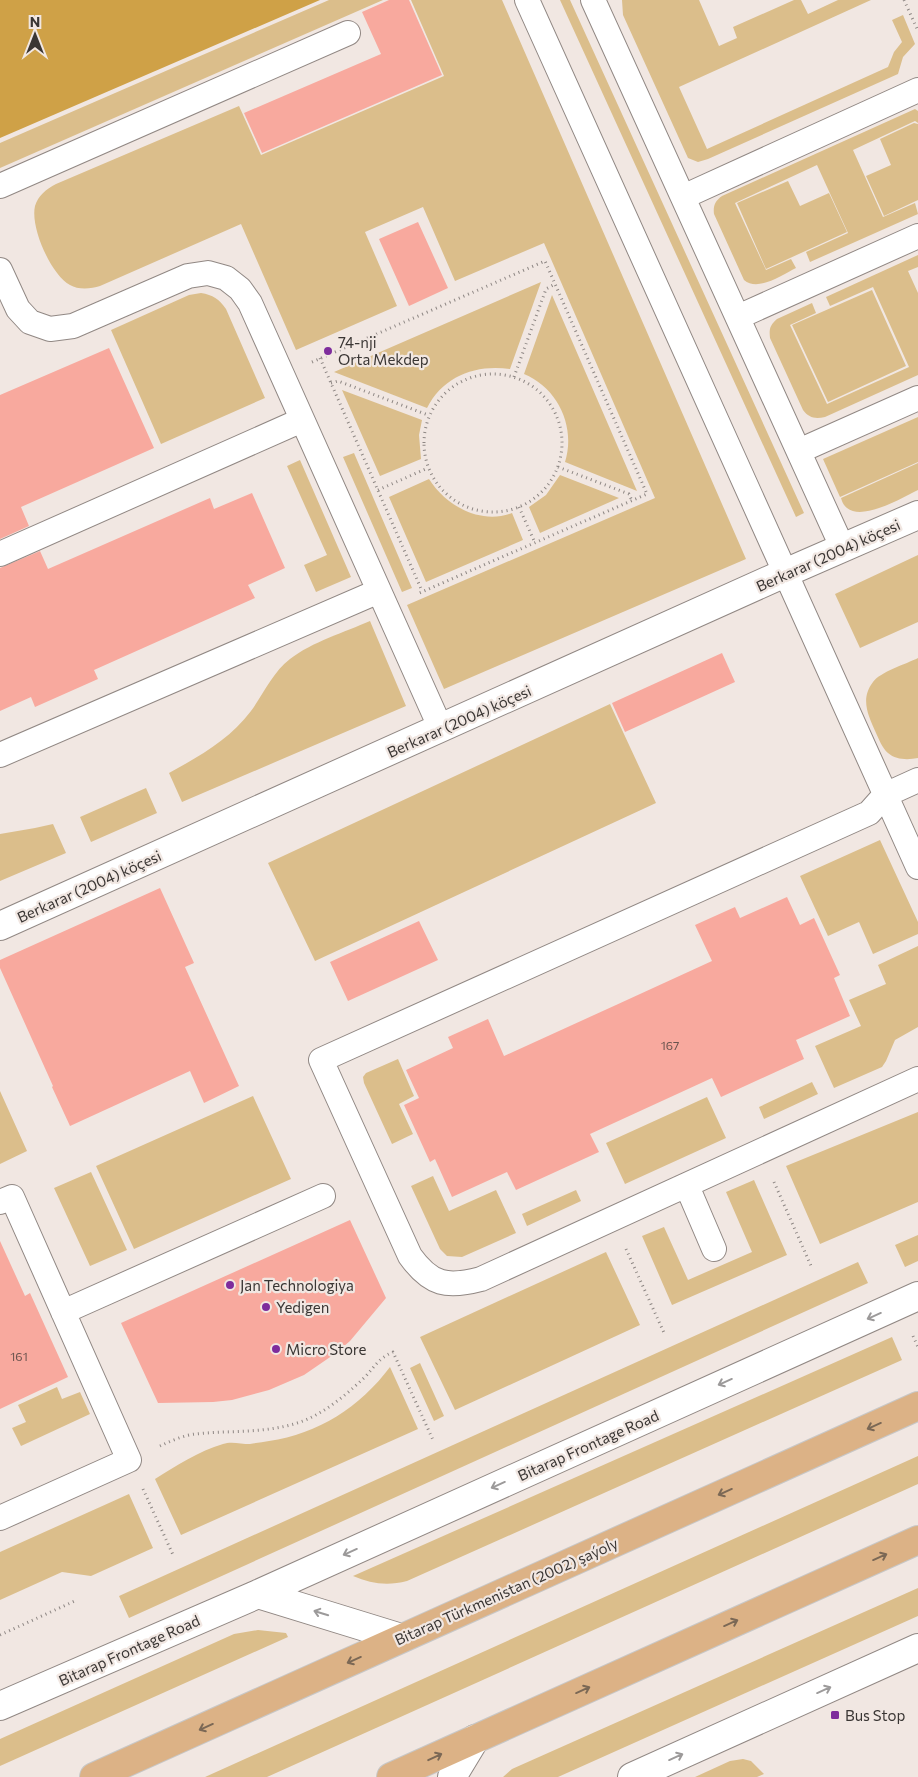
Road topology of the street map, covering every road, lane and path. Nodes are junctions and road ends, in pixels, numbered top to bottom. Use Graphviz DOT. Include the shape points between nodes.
graph roads {
  1 [pos="528,0"];
  2 [pos="593,0"];
  3 [pos="904,0"];
  4 [pos="918,31"];
  5 [pos="348,33"];
  6 [pos="918,90"];
  7 [pos="0,186"];
  8 [pos="683,196"];
  9 [pos="918,236"];
  10 [pos="0,270"];
  11 [pos="555,284"];
  12 [pos="738,317"];
  13 [pos="320,358"];
  14 [pos="282,374"];
  15 [pos="514,377"];
  16 [pos="331,383"];
  17 [pos="918,398"];
  18 [pos="429,416"];
  19 [pos="302,420"];
  20 [pos="799,451"];
  21 [pos="558,467"];
  22 [pos="428,468"];
  23 [pos="378,490"];
  24 [pos="632,501"];
  25 [pos="519,507"];
  26 [pos="918,515"];
  27 [pos="535,543"];
  28 [pos="843,549"];
  29 [pos="0,554"];
  30 [pos="785,573"];
  31 [pos="422,592"];
  32 [pos="382,599"];
  33 [pos="441,729"];
  34 [pos="0,755"];
  35 [pos="918,780"];
  36 [pos="885,795"];
  37 [pos="918,867"];
  38 [pos="0,926"];
  39 [pos="918,1080"];
  40 [pos="760,1151"];
  41 [pos="687,1186"];
  42 [pos="323,1196"];
  43 [pos="0,1202"];
  44 [pos="612,1219"];
  45 [pos="714,1249"];
  46 [pos="812,1268"];
  47 [pos="918,1296"];
  48 [pos="63,1312"];
  49 [pos="665,1335"];
  50 [pos="918,1406"];
  51 [pos="433,1440"];
  52 [pos="129,1460"];
  53 [pos="0,1518"];
  54 [pos="918,1540"];
  55 [pos="174,1557"];
  56 [pos="258,1594"];
  57 [pos="77,1600"];
  58 [pos="0,1635"];
  59 [pos="402,1638"];
  60 [pos="918,1648"];
  61 [pos="0,1706"];
  62 [pos="475,1739"];
  63 [pos="94,1777"];
  64 [pos="391,1777"];
  65 [pos="452,1777"];
  66 [pos="632,1777"];
  1 -- 30 [label="lane"];
  2 -- 8 [label="lane"];
  3 -- 4 [label="path"];
  5 -- 7 [label="lane"];
  6 -- 8 [label="lane"];
  8 -- 12 [label="lane"];
  9 -- 12 [label="lane"];
  10 -- 14 [label="lane" via="18,310 30,322 50,329 73,326 188,276 208,272 226,278 250,303"];
  11 -- 13 [label="path" via="545,261"];
  11 -- 15 [label="path" via="546,289"];
  11 -- 24 [label="path" via="647,494"];
  12 -- 20 [label="lane"];
  13 -- 14 [label="path"];
  13 -- 16 [label="path"];
  14 -- 19 [label="lane"];
  15 -- 18 [label="path" via="484,374 467,379 438,400"];
  15 -- 21 [label="path" via="536,388 558,416 562,452"];
  16 -- 18 [label="path" via="338,381"];
  16 -- 23 [label="path"];
  17 -- 20 [label="lane"];
  18 -- 22 [label="path" via="424,433"];
  19 -- 29 [label="lane"];
  19 -- 32 [label="lane"];
  20 -- 28 [label="lane"];
  21 -- 24 [label="path" via="629,494"];
  21 -- 25 [label="path" via="548,485"];
  22 -- 23 [label="path"];
  22 -- 25 [label="path" via="450,497 466,507 484,511"];
  23 -- 31 [label="path"];
  24 -- 27 [label="path"];
  25 -- 27 [label="path"];
  26 -- 28 [label="street, Berkarar (2004) köçesi"];
  27 -- 31 [label="path"];
  28 -- 30 [label="street, Berkarar (2004) köçesi"];
  30 -- 33 [label="street, Berkarar (2004) köçesi"];
  30 -- 36 [label="lane"];
  31 -- 32 [label="path"];
  32 -- 33 [label="lane"];
  32 -- 34 [label="lane"];
  33 -- 38 [label="street, Berkarar (2004) köçesi"];
  35 -- 36 [label="lane"];
  36 -- 37 [label="lane"];
  36 -- 44 [label="lane" via="869,813 321,1060 410,1256 431,1278 446,1284 481,1279"];
  39 -- 40 [label="lane"];
  40 -- 41 [label="lane"];
  40 -- 46 [label="path"];
  41 -- 44 [label="lane"];
  41 -- 45 [label="lane"];
  42 -- 48 [label="lane"];
  43 -- 48 [label="lane" via="12,1197"];
  44 -- 49 [label="path"];
  47 -- 56 [label="street, Bitarap Frontage Road, one-way"];
  48 -- 52 [label="lane"];
  50 -- 59 [label="main road, Bitarap Türkmenistan (2002) şaýoly, one-way"];
  51 -- 52 [label="path" via="393,1352 382,1357 340,1398 302,1421 250,1432 195,1434"];
  52 -- 53 [label="lane"];
  52 -- 55 [label="path"];
  62 -- 54 [label="main road, one-way"];
  59 -- 56 [label="street, one-way"];
  56 -- 61 [label="street, Bitarap Frontage Road"];
  57 -- 58 [label="path"];
  59 -- 63 [label="main road, Bitarap Türkmenistan (2002) şaýoly, one-way"];
  66 -- 60 [label="street, one-way"];
  64 -- 62 [label="main road, one-way"];
  62 -- 65 [label="street"];
}
